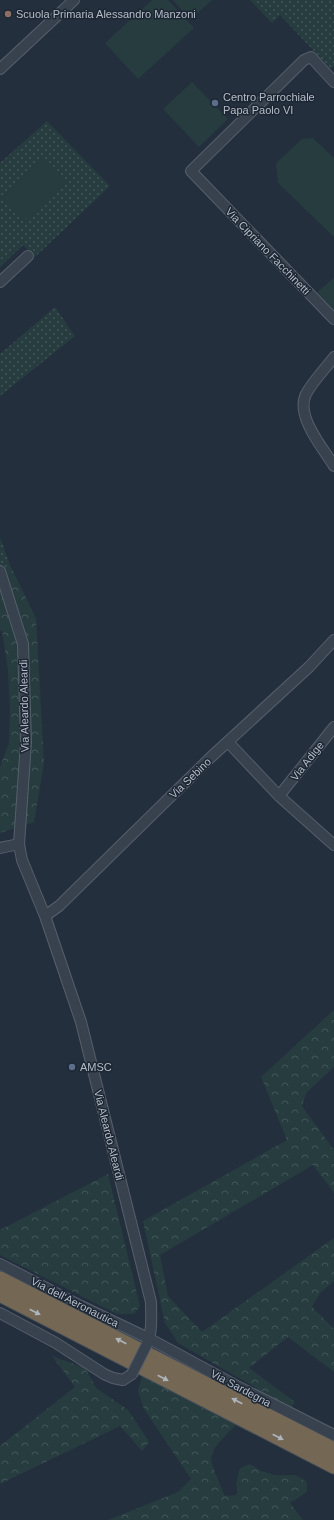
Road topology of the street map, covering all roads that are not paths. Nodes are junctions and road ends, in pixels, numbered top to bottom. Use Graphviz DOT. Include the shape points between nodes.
graph roads {
  1 [pos="74,0"];
  2 [pos="0,69"];
  3 [pos="334,82"];
  4 [pos="28,256"];
  5 [pos="0,282"];
  6 [pos="334,319"];
  7 [pos="334,357"];
  8 [pos="334,466"];
  9 [pos="0,571"];
  10 [pos="334,641"];
  11 [pos="334,727"];
  12 [pos="228,742"];
  13 [pos="279,796"];
  14 [pos="19,844"];
  15 [pos="334,845"];
  16 [pos="0,848"];
  17 [pos="45,916"];
  18 [pos="0,1264"];
  19 [pos="0,1279"];
  20 [pos="0,1294"];
  21 [pos="0,1312"];
  22 [pos="148,1343"];
  23 [pos="334,1435"];
  24 [pos="334,1450"];
  25 [pos="334,1466"];
  1 -- 2 [label="street"];
  3 -- 6 [label="street, Via Cipriano Facchinetti" via="311,57 304,60 191,171"];
  4 -- 5 [label="street"];
  7 -- 8 [label="street" via="306,395 304,408 307,424"];
  9 -- 14 [label="street, Via Aleardo Aleardi" via="23,644 26,742"];
  10 -- 12 [label="street, Via Sebino"];
  11 -- 13 [label="street, Via Adige"];
  12 -- 13 [label="street"];
  12 -- 17 [label="street, Via Sebino"];
  13 -- 15 [label="street"];
  14 -- 16 [label="street"];
  14 -- 17 [label="street, Via Aleardo Aleardi" via="22,860"];
  17 -- 22 [label="street, Via Aleardo Aleardi" via="81,1022 151,1302 152,1325"];
  18 -- 22 [label="street, Via dell'Aeronautica"];
  24 -- 19 [label="highway, one-way"];
  20 -- 25 [label="highway, one-way"];
  21 -- 22 [label="street, bridge" via="113,1378 123,1380 132,1374"];
  22 -- 23 [label="street, Via Sardegna"];
}
